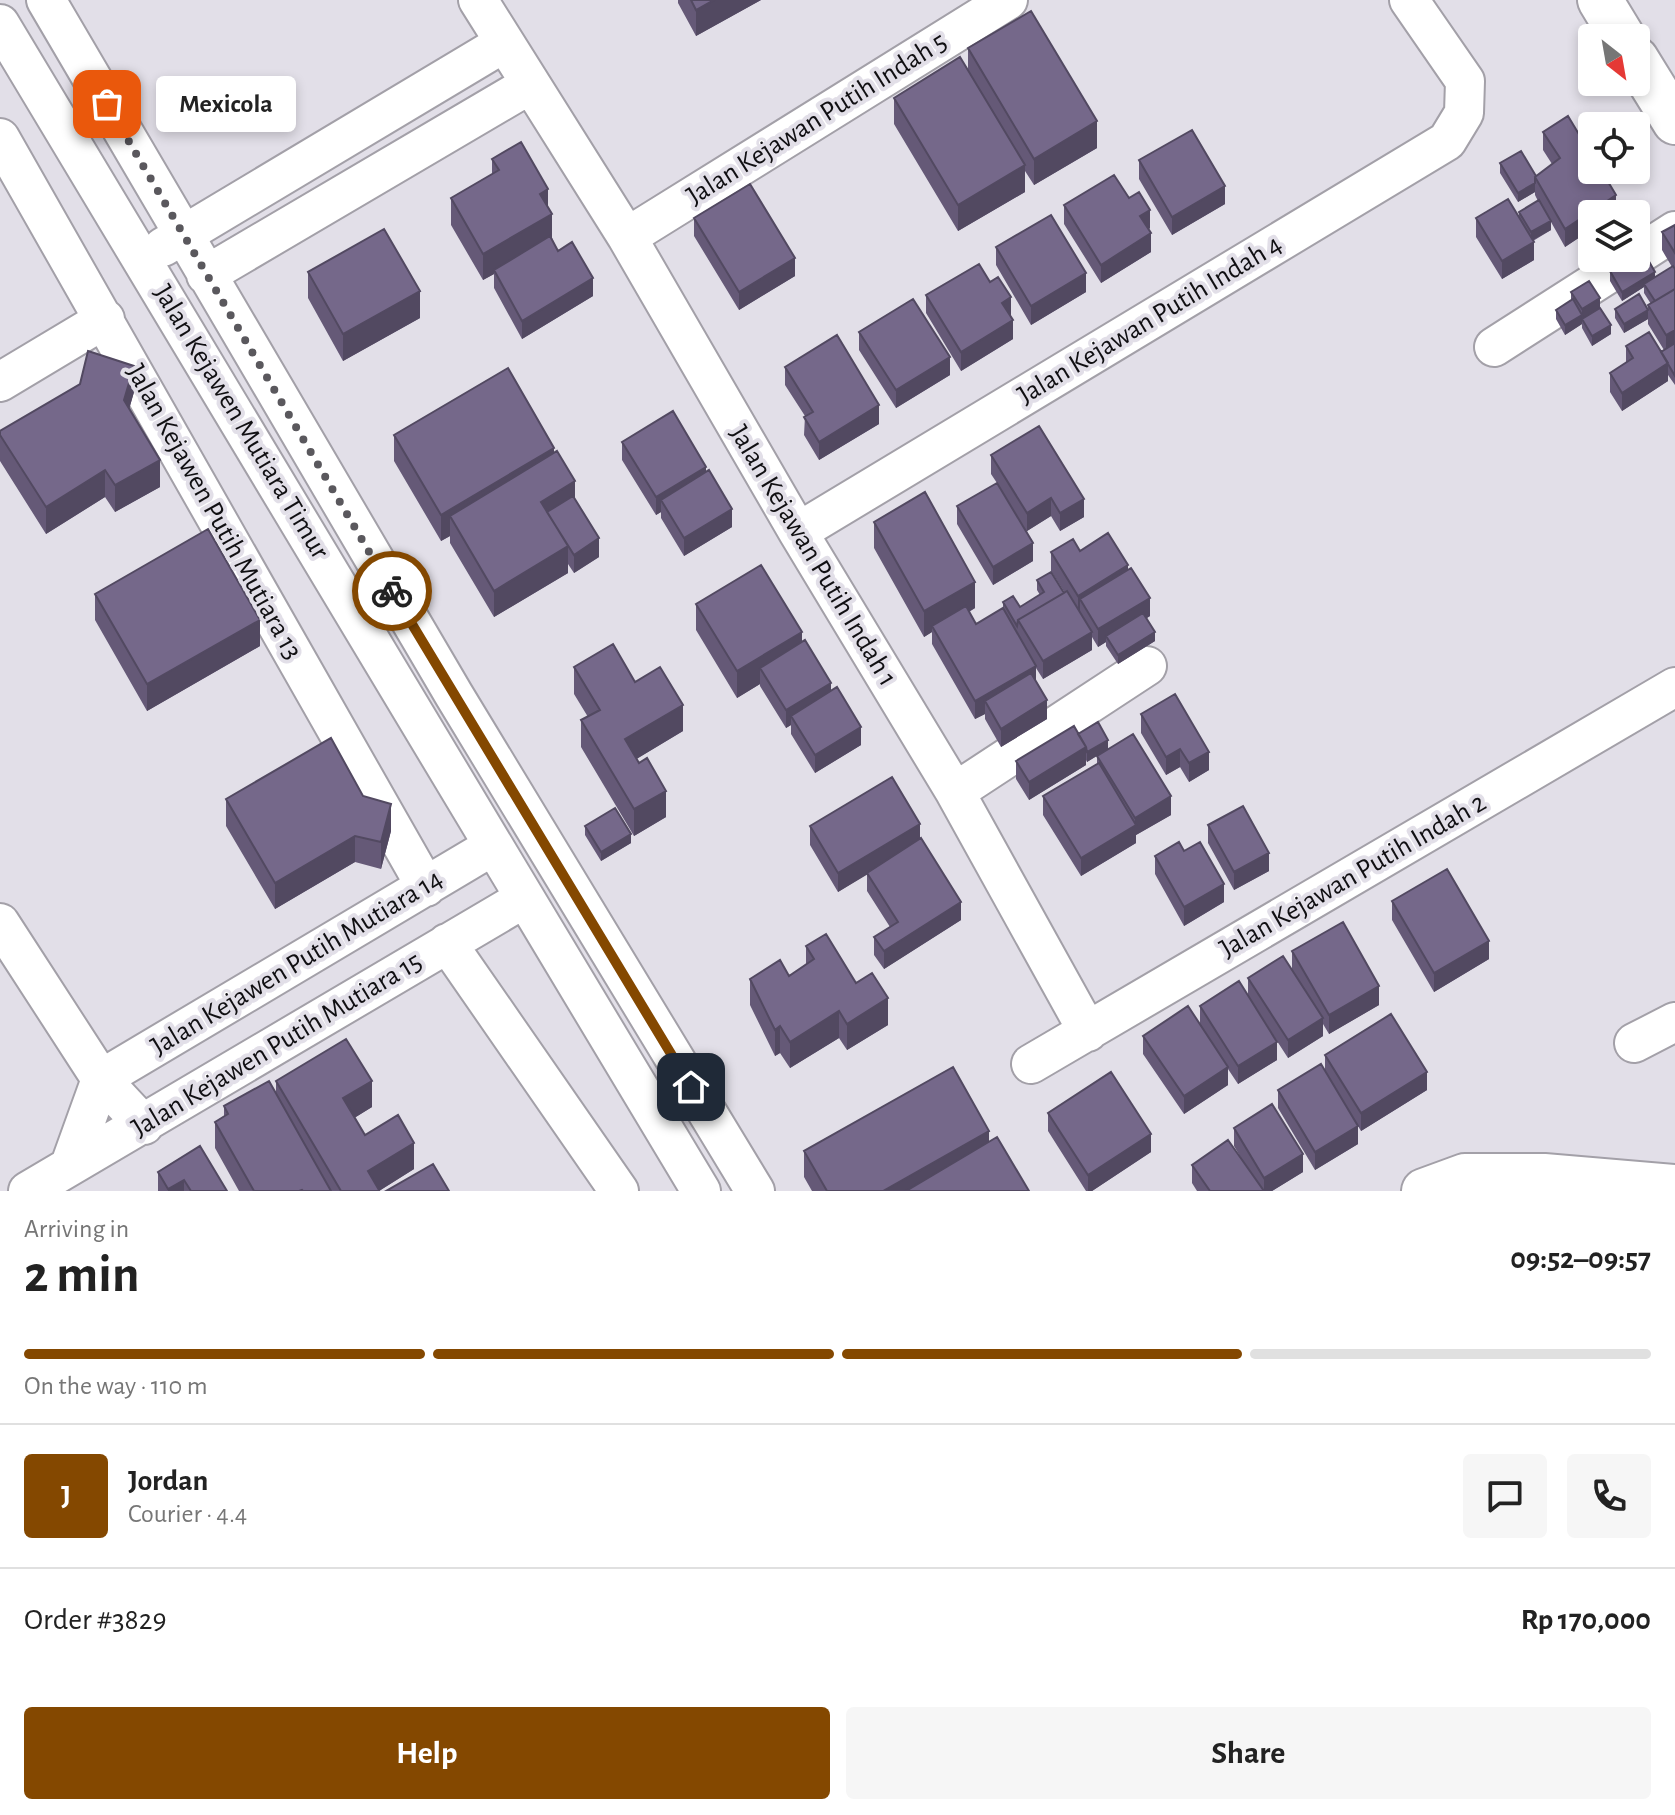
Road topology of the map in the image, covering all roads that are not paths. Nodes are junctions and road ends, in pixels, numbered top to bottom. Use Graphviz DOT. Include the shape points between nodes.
graph roads {
  1 [pos="46,0"];
  2 [pos="478,0"];
  3 [pos="1008,0"];
  4 [pos="1409,0"];
  5 [pos="1600,0"];
  6 [pos="0,24"];
  7 [pos="1615,24"];
  8 [pos="504,43"];
  9 [pos="1650,82"];
  10 [pos="529,85"];
  11 [pos="1675,122"];
  12 [pos="0,138"];
  13 [pos="1675,231"];
  14 [pos="183,234"];
  15 [pos="627,237"];
  16 [pos="1650,247"];
  17 [pos="144,259"];
  18 [pos="1611,272"];
  19 [pos="206,275"];
  20 [pos="105,319"];
  21 [pos="1494,347"];
  22 [pos="0,382"];
  23 [pos="798,532"];
  24 [pos="1147,666"];
  25 [pos="1675,687"];
  26 [pos="955,792"];
  27 [pos="493,846"];
  28 [pos="426,887"];
  29 [pos="525,898"];
  30 [pos="0,923"];
  31 [pos="447,943"];
  32 [pos="1675,1022"];
  33 [pos="1088,1032"];
  34 [pos="1634,1043"];
  35 [pos="1031,1064"];
  36 [pos="101,1079"];
  37 [pos="144,1125"];
  38 [pos="70,1165"];
  39 [pos="1544,1184"];
  40 [pos="1675,1187"];
  41 [pos="28,1191"];
  42 [pos="619,1191"];
  43 [pos="701,1191"];
  44 [pos="755,1191"];
  45 [pos="1424,1191"];
  1 -- 14 [label="street, Jalan Kejawen Mutiara Timur"];
  2 -- 8 [label="street, Jalan Kejawan Putih Indah 1"];
  3 -- 15 [label="street, Jalan Kejawan Putih Indah 5"];
  4 -- 23 [label="street, Jalan Kejawan Putih Indah 4" via="1465,81 1464,113 1447,141"];
  5 -- 7 [label="street"];
  6 -- 17 [label="street, Jalan Kejawen Mutiara Timur"];
  8 -- 10 [label="street, Jalan Kejawan Putih Indah 1"];
  8 -- 14 [label="street"];
  9 -- 11 [label="street"];
  10 -- 15 [label="street, Jalan Kejawan Putih Indah 1"];
  10 -- 19 [label="street"];
  12 -- 20 [label="street, Jalan Kejawen Putih Mutiara 13"];
  13 -- 16 [label="street"];
  14 -- 17 [label="street"];
  14 -- 19 [label="street, Jalan Kejawen Mutiara Timur"];
  15 -- 23 [label="street, Jalan Kejawan Putih Indah 1"];
  17 -- 27 [label="street, Jalan Kejawen Mutiara Timur"];
  18 -- 21 [label="street"];
  19 -- 44 [label="street, Jalan Kejawen Mutiara Timur"];
  20 -- 22 [label="street"];
  20 -- 28 [label="street, Jalan Kejawen Putih Mutiara 13"];
  23 -- 26 [label="street, Jalan Kejawan Putih Indah 1"];
  24 -- 26 [label="street"];
  25 -- 33 [label="street, Jalan Kejawan Putih Indah 2"];
  26 -- 33 [label="street, Jalan Kejawan Putih Indah 1"];
  27 -- 28 [label="street, Jalan Kejawen Putih Mutiara 14"];
  27 -- 29 [label="street, Jalan Kejawen Mutiara Timur"];
  28 -- 36 [label="street, Jalan Kejawen Putih Mutiara 14"];
  29 -- 31 [label="street, Jalan Kejawen Putih Mutiara 15"];
  29 -- 43 [label="street, Jalan Kejawen Mutiara Timur"];
  30 -- 36 [label="street"];
  31 -- 37 [label="street, Jalan Kejawen Putih Mutiara 15"];
  31 -- 42 [label="street"];
  32 -- 34 [label="street"];
  33 -- 35 [label="street, Jalan Kejawan Putih Indah 2"];
  36 -- 37 [label="street"];
  36 -- 38 [label="street"];
  37 -- 38 [label="street, Jalan Kejawen Putih Mutiara 15"];
  38 -- 41 [label="street, Jalan Kejawen Putih Mutiara 15"];
  39 -- 40 [label="street"];
  39 -- 45 [label="street" via="1465,1176"];
}
